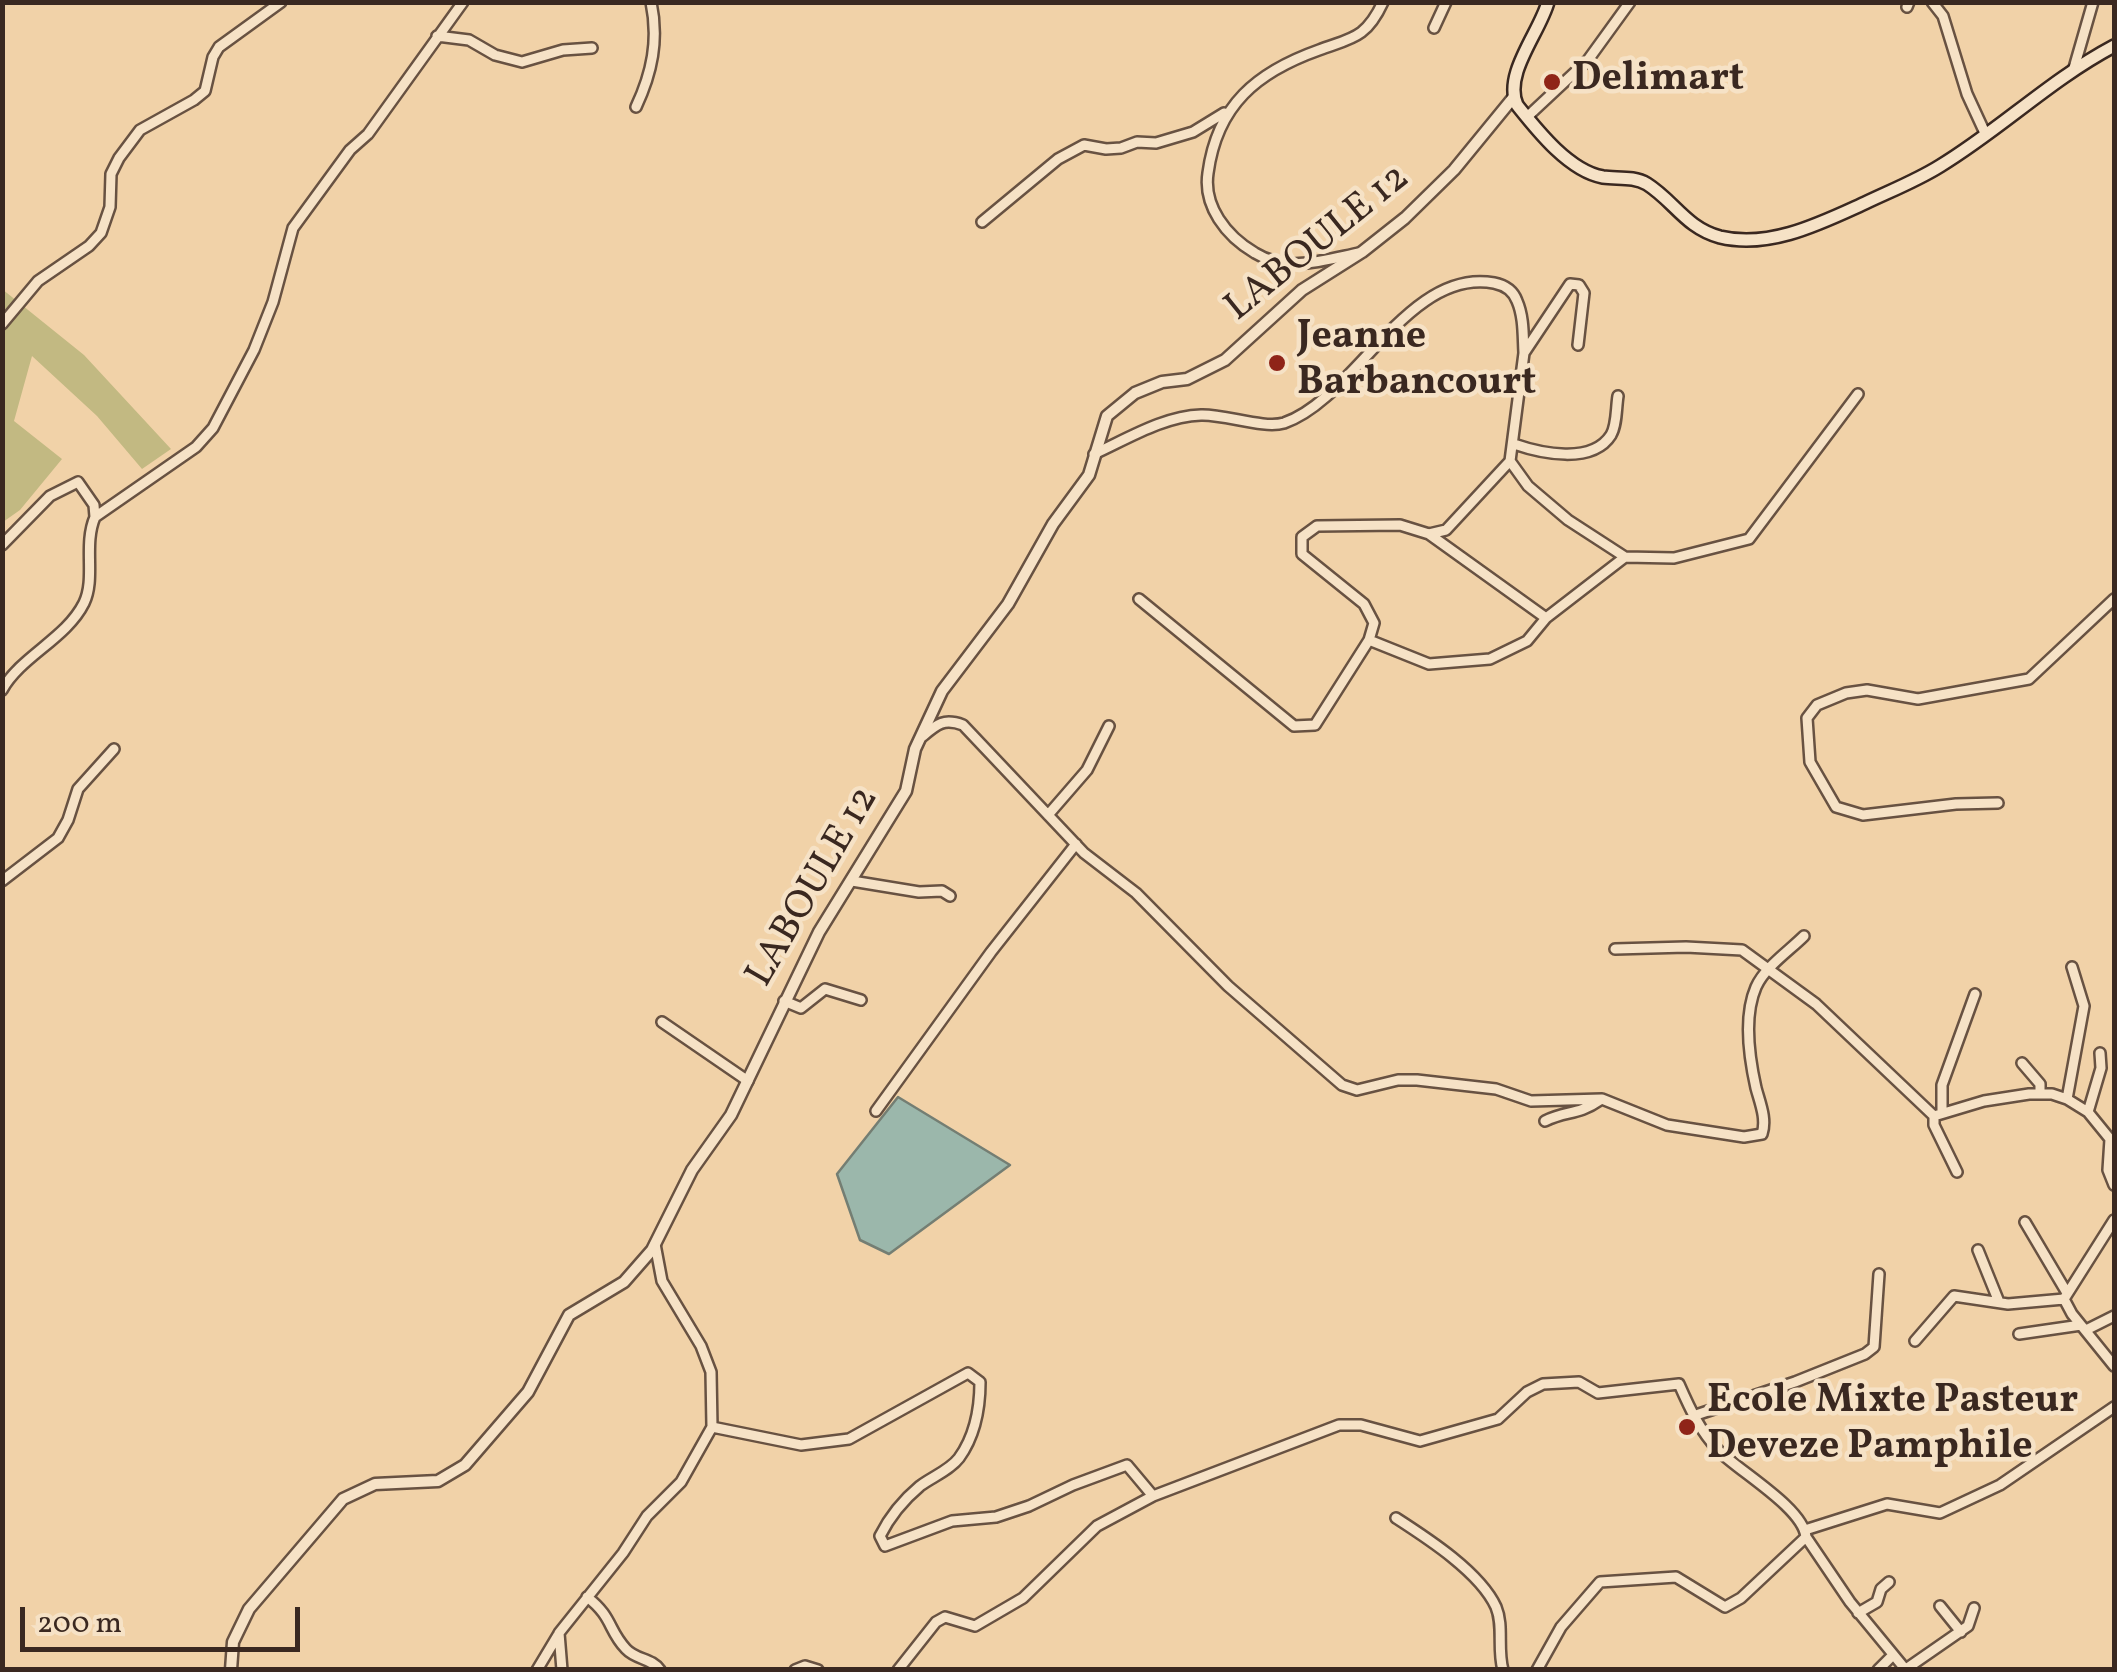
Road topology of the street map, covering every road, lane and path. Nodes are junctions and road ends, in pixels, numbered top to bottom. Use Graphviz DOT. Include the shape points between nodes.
graph roads {
  1 [pos="281,2"];
  2 [pos="463,2"];
  3 [pos="652,2"];
  4 [pos="1446,2"];
  5 [pos="1548,2"];
  6 [pos="1630,2"];
  7 [pos="1932,2"];
  8 [pos="2093,2"];
  9 [pos="1380,5"];
  10 [pos="1434,28"];
  11 [pos="437,36"];
  12 [pos="2114,46"];
  13 [pos="592,48"];
  14 [pos="2074,68"];
  15 [pos="1513,98"];
  16 [pos="636,107"];
  17 [pos="1226,112"];
  18 [pos="1527,117"];
  19 [pos="1985,133"];
  20 [pos="982,222"];
  21 [pos="1362,252"];
  22 [pos="2,324"];
  23 [pos="1578,345"];
  24 [pos="1524,353"];
  25 [pos="1858,394"];
  26 [pos="1618,396"];
  27 [pos="1514,444"];
  28 [pos="1094,455"];
  29 [pos="1510,462"];
  30 [pos="95,517"];
  31 [pos="1429,534"];
  32 [pos="2,545"];
  33 [pos="1624,557"];
  34 [pos="1140,599"];
  35 [pos="2114,599"];
  36 [pos="1546,618"];
  37 [pos="1369,640"];
  38 [pos="2,690"];
  39 [pos="1109,726"];
  40 [pos="921,737"];
  41 [pos="114,749"];
  42 [pos="1998,803"];
  43 [pos="1048,815"];
  44 [pos="1076,844"];
  45 [pos="852,881"];
  46 [pos="2,882"];
  47 [pos="950,896"];
  48 [pos="1804,936"];
  49 [pos="1615,950"];
  50 [pos="2072,967"];
  51 [pos="1768,971"];
  52 [pos="1975,994"];
  53 [pos="861,1000"];
  54 [pos="784,1001"];
  55 [pos="662,1022"];
  56 [pos="2100,1054"];
  57 [pos="2022,1063"];
  58 [pos="748,1080"];
  59 [pos="2040,1094"];
  60 [pos="1602,1098"];
  61 [pos="2067,1099"];
  62 [pos="876,1111"];
  63 [pos="2088,1112"];
  64 [pos="1938,1114"];
  65 [pos="1545,1121"];
  66 [pos="1957,1172"];
  67 [pos="2114,1185"];
  68 [pos="2114,1220"];
  69 [pos="2025,1222"];
  70 [pos="655,1244"];
  71 [pos="1978,1250"];
  72 [pos="639,1269"];
  73 [pos="659,1274"];
  74 [pos="1879,1274"];
  75 [pos="2065,1296"];
  76 [pos="1999,1302"];
  77 [pos="2114,1316"];
  78 [pos="2084,1328"];
  79 [pos="2019,1334"];
  80 [pos="1915,1340"];
  81 [pos="2114,1366"];
  82 [pos="2114,1407"];
  83 [pos="1693,1416"];
  84 [pos="712,1427"];
  85 [pos="1153,1496"];
  86 [pos="1396,1518"];
  87 [pos="1806,1533"];
  88 [pos="1889,1582"];
  89 [pos="586,1598"];
  90 [pos="1940,1606"];
  91 [pos="1974,1608"];
  92 [pos="1858,1613"];
  93 [pos="1961,1632"];
  94 [pos="559,1633"];
  95 [pos="1893,1655"];
  96 [pos="230,1670"];
  97 [pos="537,1670"];
  98 [pos="562,1670"];
  99 [pos="660,1670"];
  100 [pos="796,1670"];
  101 [pos="818,1670"];
  102 [pos="898,1670"];
  103 [pos="1503,1670"];
  104 [pos="1538,1670"];
  105 [pos="1878,1670"];
  106 [pos="1906,1670"];
  1 -- 22 [label="street" via="219,47 205,90 128,142 111,174 101,233 38,281"];
  2 -- 11 [label="street"];
  3 -- 16 [label="street" via="652,74"];
  4 -- 10 [label="street"];
  5 -- 15 [label="main road"];
  6 -- 18 [label="street" via="1588,60"];
  7 -- 19 [label="street"];
  8 -- 14 [label="street"];
  9 -- 17 [label="street" via="1346,44 1283,67"];
  11 -- 13 [label="street" via="469,40 522,62"];
  11 -- 30 [label="street" via="301,213 254,350 213,428 196,448"];
  12 -- 14 [label="main road"];
  14 -- 19 [label="main road"];
  15 -- 18 [label="main road"];
  15 -- 21 [label="street, LABOULE 12" via="1454,170"];
  17 -- 20 [label="street" via="1156,143 1084,145"];
  17 -- 21 [label="street" via="1206,191 1231,236 1282,264"];
  18 -- 19 [label="main road" via="1584,169 1646,182 1693,225 1740,239 1829,221 1938,168"];
  21 -- 28 [label="street, LABOULE 12" via="1302,290 1225,360 1126,398 1107,416"];
  23 -- 24 [label="street" via="1584,293 1570,284"];
  24 -- 27 [label="street"];
  24 -- 28 [label="street" via="1512,292 1499,284 1467,284 1408,314 1290,420 1270,425 1198,415 1152,427"];
  25 -- 33 [label="street" via="1748,539 1674,558"];
  26 -- 27 [label="street" via="1613,432 1588,450 1570,454"];
  27 -- 29 [label="street"];
  28 -- 40 [label="street, LABOULE 12" via="1089,475 1008,604 942,690"];
  29 -- 31 [label="street" via="1446,530"];
  29 -- 33 [label="street" via="1568,520"];
  30 -- 32 [label="street" via="78,482 50,496"];
  30 -- 38 [label="street" via="82,606"];
  31 -- 36 [label="street"];
  31 -- 37 [label="street" via="1400,524 1317,526 1302,537 1302,554 1364,604 1374,623"];
  33 -- 36 [label="street"];
  34 -- 37 [label="street" via="1294,726 1316,726"];
  35 -- 42 [label="street" via="2029,679 1918,699 1866,690 1811,710 1810,762 1836,807 1863,815"];
  36 -- 37 [label="street" via="1527,641 1490,658 1428,664"];
  39 -- 43 [label="street" via="1087,770"];
  40 -- 43 [label="street" via="938,723 962,725"];
  40 -- 45 [label="street, LABOULE 12" via="906,791"];
  41 -- 46 [label="street" via="78,789 58,838"];
  43 -- 44 [label="street"];
  44 -- 60 [label="street" via="1342,1086 1357,1090 1416,1080 1496,1089 1530,1101"];
  44 -- 62 [label="street"];
  45 -- 47 [label="street"];
  45 -- 54 [label="street, LABOULE 12"];
  48 -- 51 [label="street"];
  49 -- 51 [label="street" via="1735,948"];
  50 -- 61 [label="street" via="2084,1006"];
  51 -- 60 [label="street" via="1756,986 1750,1018 1762,1134 1667,1125"];
  51 -- 64 [label="street" via="1816,1004"];
  52 -- 64 [label="street"];
  53 -- 54 [label="street" via="821,990 801,1008"];
  54 -- 58 [label="street, LABOULE 12"];
  55 -- 58 [label="street"];
  56 -- 63 [label="street"];
  57 -- 59 [label="street" via="2040,1084"];
  58 -- 70 [label="street, LABOULE 12"];
  59 -- 61 [label="street"];
  59 -- 64 [label="street"];
  60 -- 65 [label="street" via="1582,1113"];
  61 -- 63 [label="street"];
  63 -- 67 [label="street" via="2110,1138"];
  64 -- 66 [label="street" via="1934,1124"];
  68 -- 75 [label="street"];
  69 -- 75 [label="street"];
  70 -- 72 [label="street, LABOULE 12"];
  70 -- 73 [label="street"];
  71 -- 76 [label="street"];
  72 -- 73 [label="street"];
  72 -- 96 [label="street, LABOULE 12" via="569,1315 528,1392 465,1465 438,1480 375,1484 343,1499 249,1609 233,1642"];
  73 -- 84 [label="street" via="711,1372"];
  74 -- 83 [label="street" via="1874,1347 1865,1354"];
  75 -- 76 [label="street"];
  75 -- 78 [label="street"];
  76 -- 80 [label="street" via="1954,1296"];
  77 -- 78 [label="street"];
  78 -- 79 [label="street"];
  78 -- 81 [label="street"];
  82 -- 87 [label="street" via="2000,1485 1940,1513 1887,1504"];
  83 -- 85 [label="street" via="1679,1384 1598,1393 1579,1382 1543,1384 1498,1419 1420,1441 1339,1425"];
  83 -- 87 [label="street" via="1718,1450 1783,1502"];
  84 -- 85 [label="street" via="801,1445 849,1440 968,1373 980,1382 980,1411 966,1442 957,1460 892,1513 880,1536 885,1546 952,1522 1029,1506 1127,1465"];
  84 -- 89 [label="street" via="681,1482"];
  85 -- 102 [label="street" via="1097,1526 1023,1598 975,1626 945,1617 936,1622"];
  86 -- 103 [label="street" via="1448,1554 1485,1591 1496,1607"];
  87 -- 92 [label="street"];
  87 -- 104 [label="street" via="1725,1607 1676,1577 1600,1582"];
  88 -- 92 [label="street" via="1877,1602"];
  89 -- 94 [label="street"];
  89 -- 99 [label="street" via="604,1610 624,1648"];
  90 -- 93 [label="street"];
  91 -- 93 [label="street"];
  92 -- 95 [label="street"];
  93 -- 106 [label="street"];
  94 -- 97 [label="street"];
  94 -- 98 [label="street"];
  95 -- 105 [label="street"];
  95 -- 106 [label="street"];
  100 -- 101 [label="street"];
}
